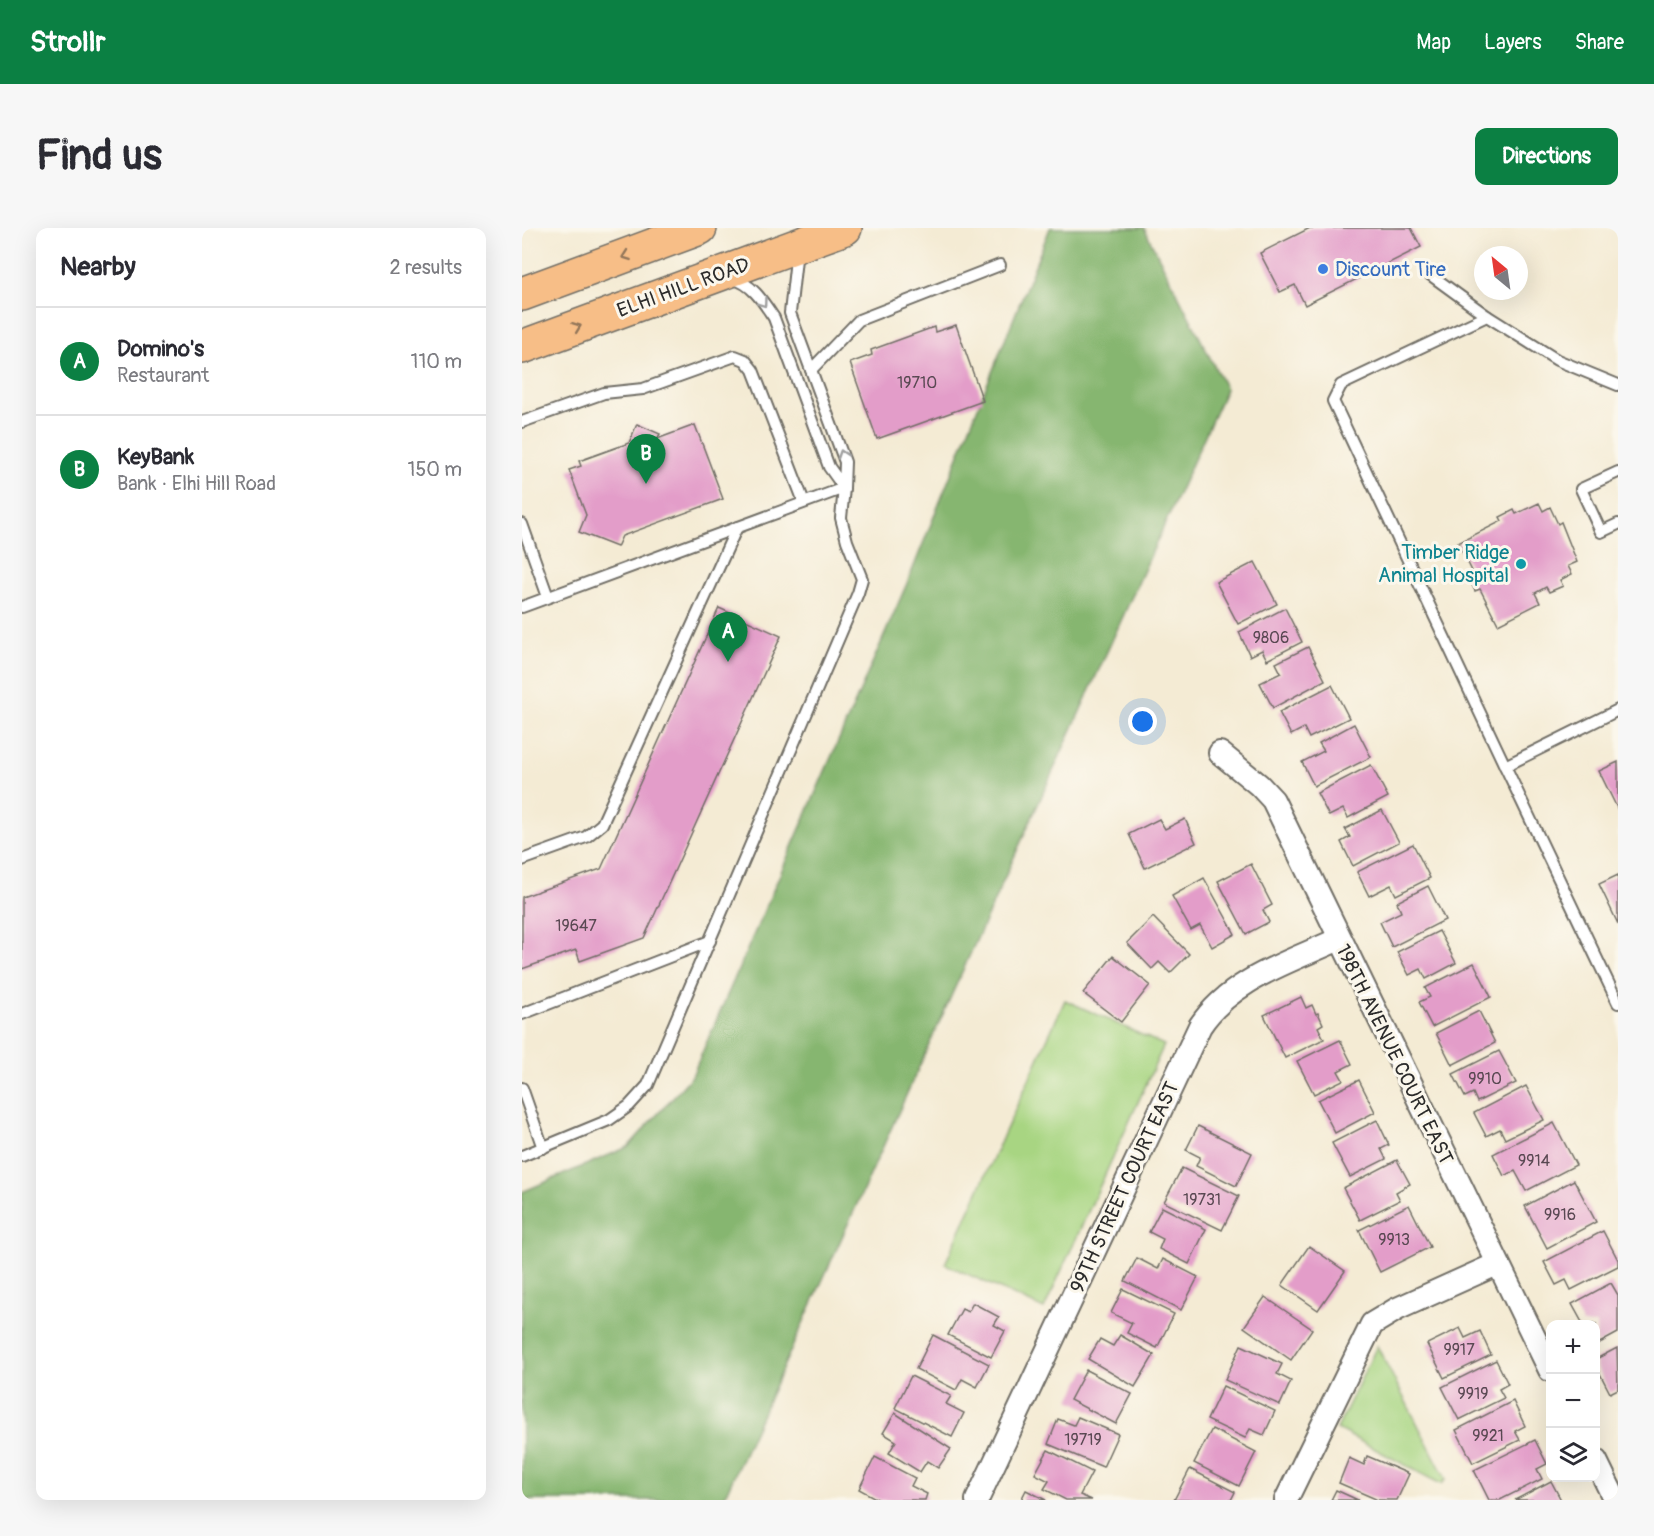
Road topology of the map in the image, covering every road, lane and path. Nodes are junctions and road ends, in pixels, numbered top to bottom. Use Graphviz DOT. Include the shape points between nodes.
graph roads {
  1 [pos="700,228"];
  2 [pos="832,232"];
  3 [pos="1000,265"];
  4 [pos="1428,273"];
  5 [pos="715,275"];
  6 [pos="522,294"];
  7 [pos="1487,316"];
  8 [pos="522,347"];
  9 [pos="811,370"];
  10 [pos="1618,385"];
  11 [pos="522,422"];
  12 [pos="1618,472"];
  13 [pos="844,488"];
  14 [pos="804,502"];
  15 [pos="522,524"];
  16 [pos="1618,524"];
  17 [pos="737,527"];
  18 [pos="548,597"];
  19 [pos="522,607"];
  20 [pos="1618,710"];
  21 [pos="1220,753"];
  22 [pos="1505,766"];
  23 [pos="522,860"];
  24 [pos="1339,939"];
  25 [pos="710,941"];
  26 [pos="1618,1003"];
  27 [pos="522,1014"];
  28 [pos="522,1088"];
  29 [pos="543,1148"];
  30 [pos="522,1156"];
  31 [pos="1497,1264"];
  32 [pos="1546,1360"];
  33 [pos="1600,1469"];
  34 [pos="977,1500"];
  35 [pos="1286,1500"];
  36 [pos="1615,1500"];
  1 -- 6 [label="main road, one-way"];
  2 -- 5 [label="main road, ELHI HILL ROAD"];
  2 -- 9 [label="lane" via="795,259 790,313"];
  3 -- 9 [label="lane" via="859,320"];
  4 -- 7 [label="lane"];
  8 -- 5 [label="main road, ELHI HILL ROAD, one-way"];
  5 -- 13 [label="lane, one-way" via="741,280 774,318 829,466"];
  7 -- 10 [label="lane" via="1557,360"];
  7 -- 22 [label="lane" via="1341,385 1333,401"];
  13 -- 9 [label="lane, one-way" via="845,462"];
  11 -- 14 [label="lane" via="604,393 643,389 735,356 753,370"];
  12 -- 16 [label="lane" via="1581,489 1601,532"];
  13 -- 14 [label="lane"];
  13 -- 25 [label="lane" via="841,518 862,579"];
  14 -- 17 [label="lane"];
  15 -- 18 [label="lane"];
  17 -- 18 [label="lane"];
  17 -- 23 [label="lane" via="602,824 586,837"];
  18 -- 19 [label="lane"];
  20 -- 22 [label="lane"];
  21 -- 24 [label="street, 198TH AVENUE COURT EAST" via="1273,800"];
  22 -- 26 [label="lane"];
  24 -- 31 [label="street, 198TH AVENUE COURT EAST"];
  24 -- 34 [label="street, 99TH STREET COURT EAST" via="1245,983 1212,1008 1200,1026"];
  25 -- 27 [label="lane"];
  25 -- 29 [label="lane" via="648,1085 609,1120"];
  28 -- 29 [label="lane"];
  29 -- 30 [label="lane"];
  31 -- 32 [label="street, 198TH AVENUE COURT EAST"];
  31 -- 35 [label="street" via="1372,1324"];
  33 -- 36 [label="street"];
}
